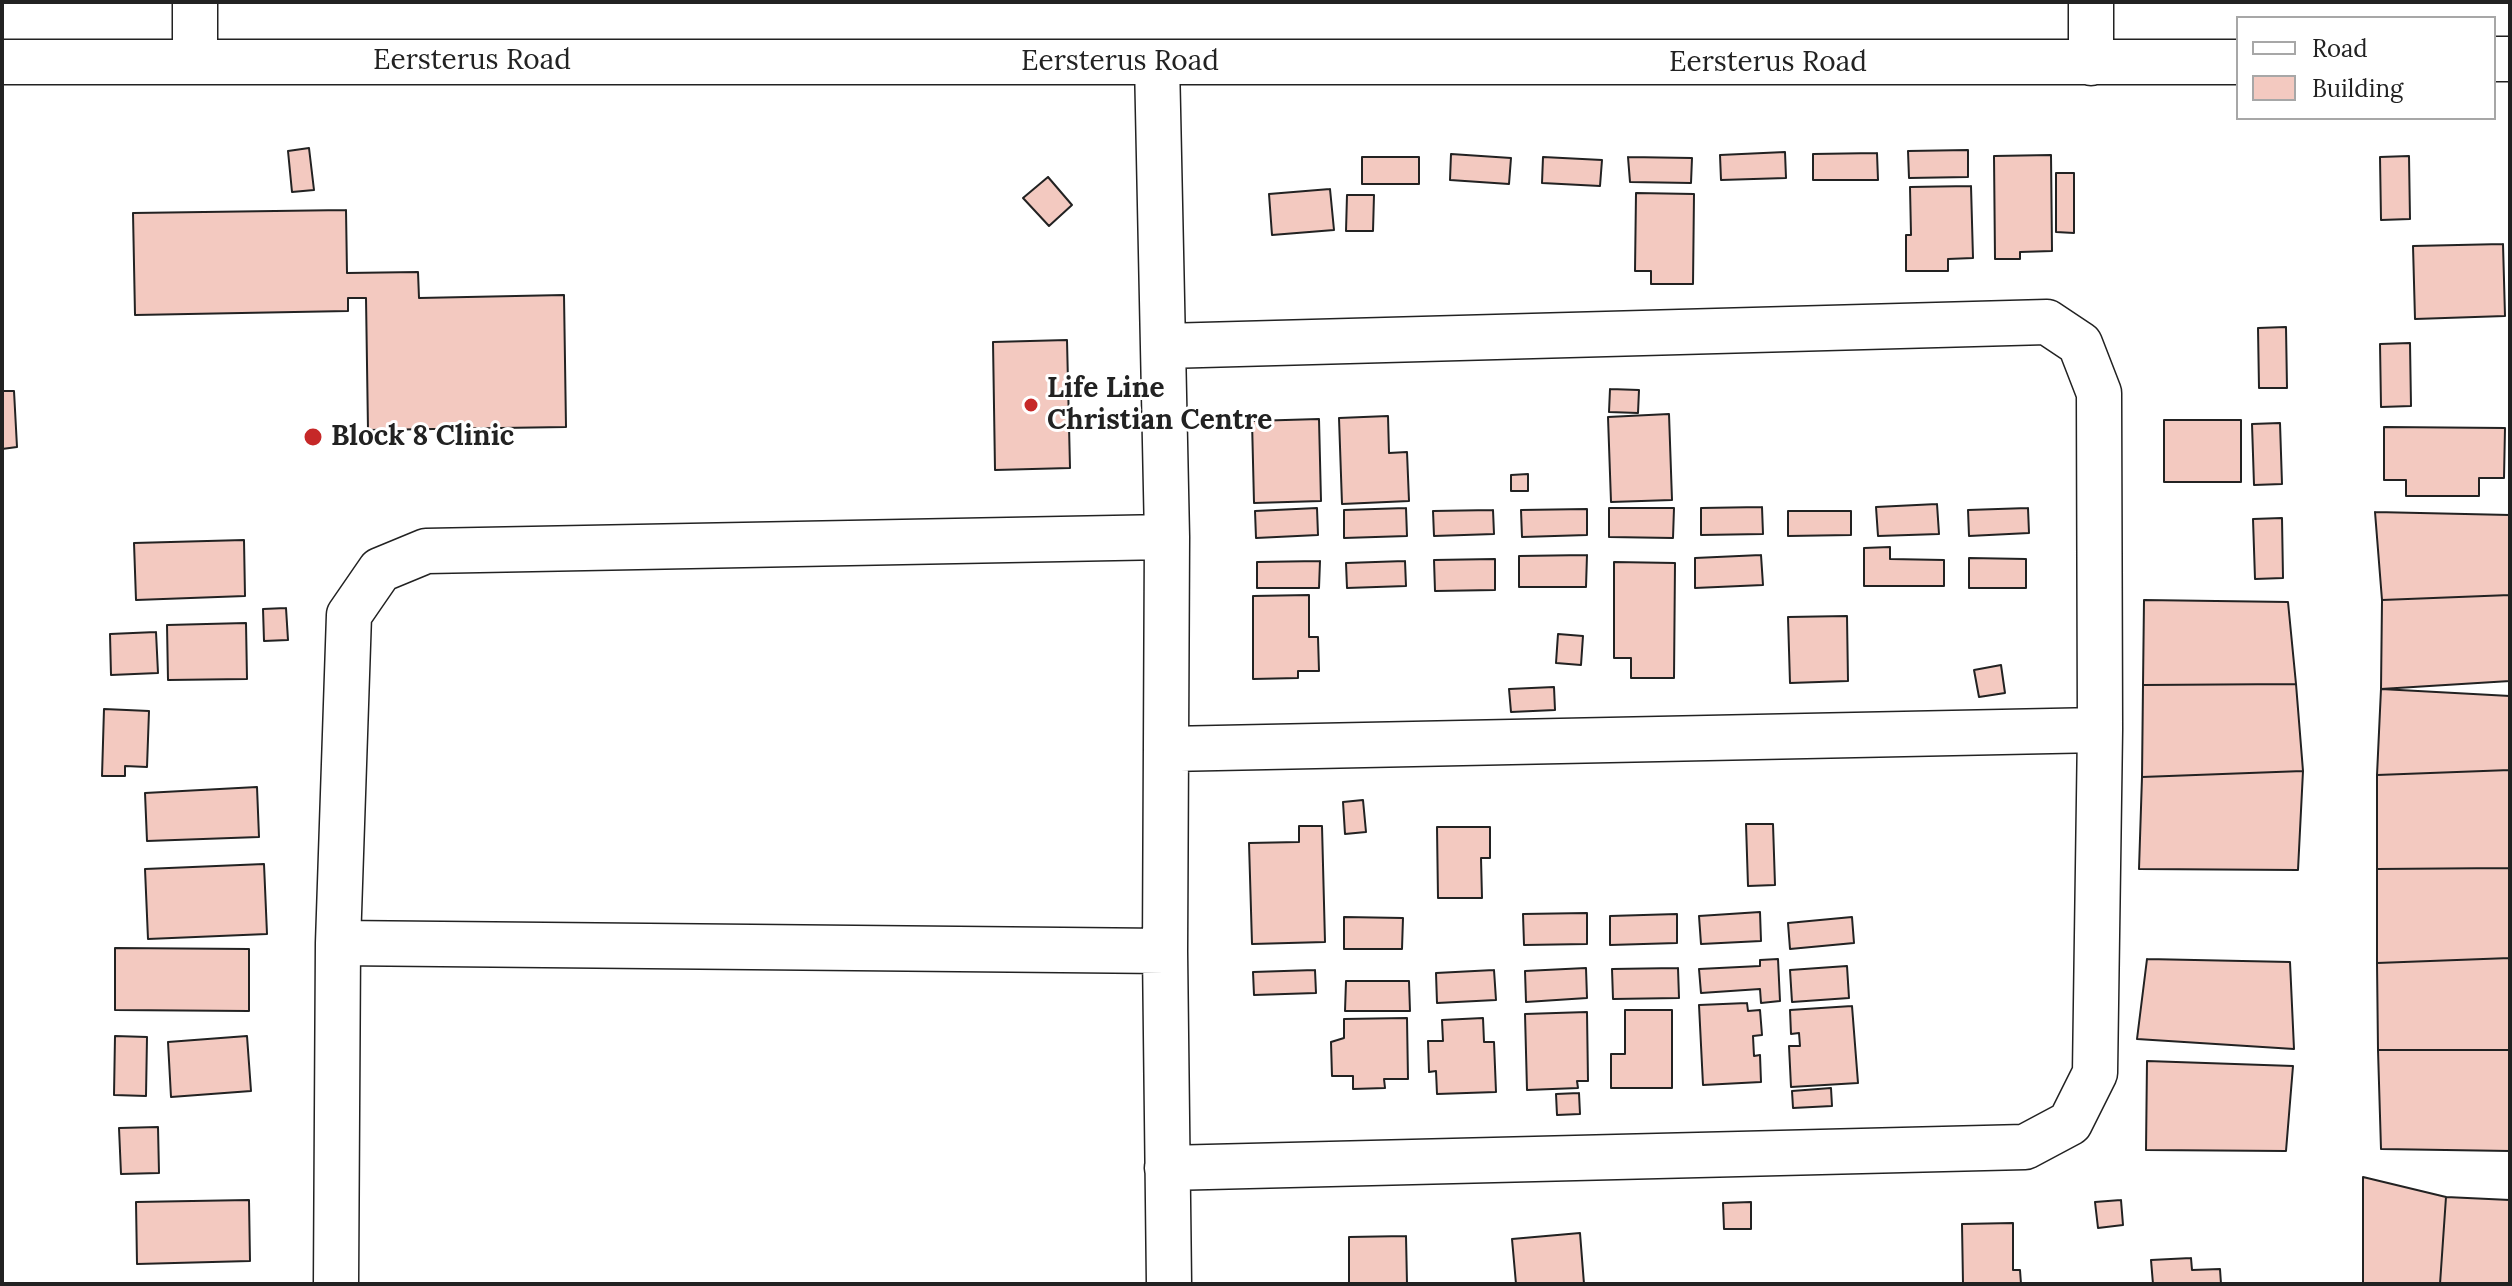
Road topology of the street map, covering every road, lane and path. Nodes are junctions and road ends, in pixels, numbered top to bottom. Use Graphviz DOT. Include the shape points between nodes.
graph roads {
  1 [pos="195,2"];
  2 [pos="2091,2"];
  3 [pos="195,61"];
  4 [pos="2,62"];
  5 [pos="1157,62"];
  6 [pos="2236,62"];
  7 [pos="2091,63"];
  8 [pos="1165,346"];
  9 [pos="1167,537"];
  10 [pos="2100,730"];
  11 [pos="1168,749"];
  12 [pos="338,943"];
  13 [pos="1165,951"];
  14 [pos="1167,1168"];
  15 [pos="336,1284"];
  16 [pos="1169,1284"];
  1 -- 3 [label="street"];
  2 -- 7 [label="street"];
  3 -- 4 [label="street, Eersterus Road"];
  3 -- 5 [label="street, Eersterus Road"];
  5 -- 7 [label="street, Eersterus Road"];
  5 -- 8 [label="street"];
  6 -- 7 [label="street, Eersterus Road"];
  8 -- 9 [label="street"];
  8 -- 10 [label="street" via="2047,322 2080,344 2099,393"];
  9 -- 11 [label="street"];
  9 -- 12 [label="street" via="426,551 380,570 349,615"];
  10 -- 11 [label="street"];
  10 -- 14 [label="street" via="2095,1073 2070,1123 2025,1147"];
  11 -- 13 [label="street"];
  12 -- 13 [label="street"];
  12 -- 15 [label="street"];
  13 -- 14 [label="street"];
  14 -- 16 [label="street"];
}
